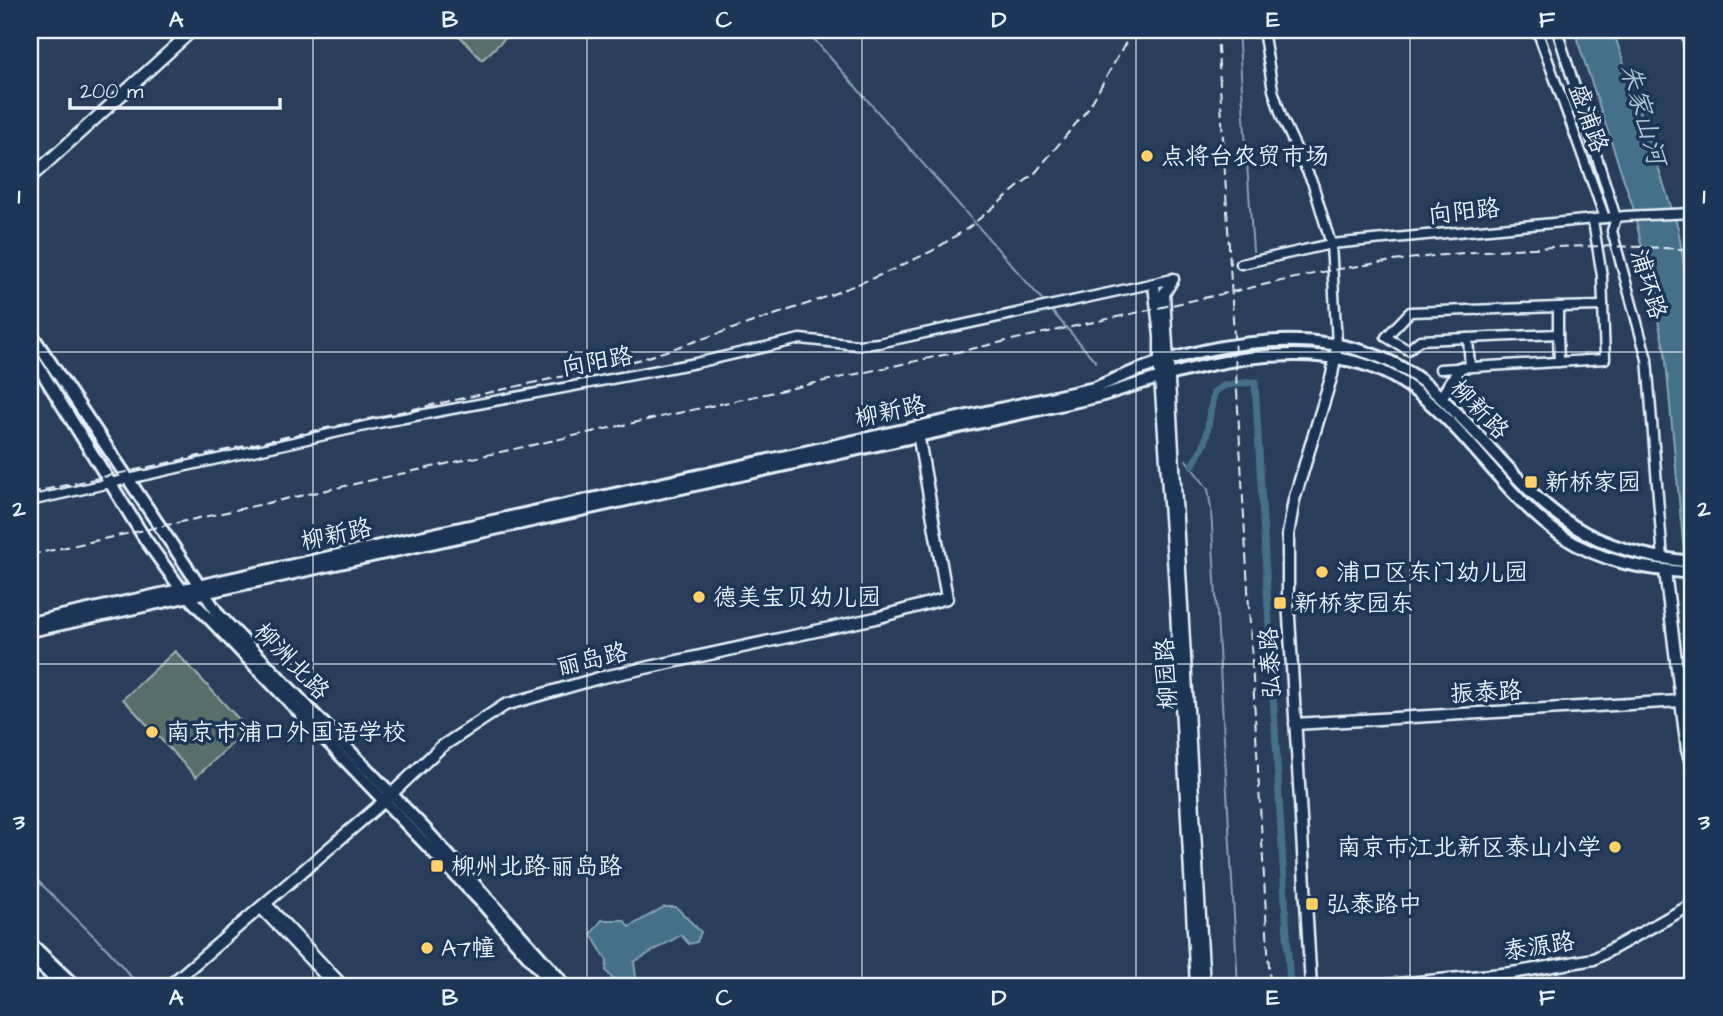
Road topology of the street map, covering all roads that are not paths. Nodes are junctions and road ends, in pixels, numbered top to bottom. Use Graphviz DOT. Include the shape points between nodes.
graph roads {
  1 [pos="193,30"];
  2 [pos="1263,30"];
  3 [pos="1537,30"];
  4 [pos="1556,30"];
  5 [pos="1688,30"];
  6 [pos="1693,60"];
  7 [pos="30,178"];
  8 [pos="1693,213"];
  9 [pos="1605,218"];
  10 [pos="1616,218"];
  11 [pos="1593,221"];
  12 [pos="1331,244"];
  13 [pos="1241,264"];
  14 [pos="1173,279"];
  15 [pos="1154,285"];
  16 [pos="1603,306"];
  17 [pos="1558,307"];
  18 [pos="30,332"];
  19 [pos="1558,334"];
  20 [pos="1468,338"];
  21 [pos="1337,344"];
  22 [pos="30,353"];
  23 [pos="1335,358"];
  24 [pos="1164,361"];
  25 [pos="1559,362"];
  26 [pos="1465,367"];
  27 [pos="1440,369"];
  28 [pos="1164,376"];
  29 [pos="1441,398"];
  30 [pos="918,431"];
  31 [pos="130,479"];
  32 [pos="111,483"];
  33 [pos="30,501"];
  34 [pos="1693,562"];
  35 [pos="1664,565"];
  36 [pos="1693,573"];
  37 [pos="200,590"];
  38 [pos="184,593"];
  39 [pos="30,623"];
  40 [pos="30,632"];
  41 [pos="1681,701"];
  42 [pos="1295,724"];
  43 [pos="1693,769"];
  44 [pos="387,798"];
  45 [pos="1693,904"];
  46 [pos="263,905"];
  47 [pos="30,943"];
  48 [pos="30,955"];
  49 [pos="62,986"];
  50 [pos="75,986"];
  51 [pos="169,986"];
  52 [pos="334,986"];
  53 [pos="344,986"];
  54 [pos="554,986"];
  55 [pos="566,986"];
  56 [pos="1196,986"];
  57 [pos="1204,986"];
  58 [pos="1311,986"];
  59 [pos="1377,986"];
  1 -- 7 [label="street"];
  2 -- 12 [label="street" via="1273,90 1313,184"];
  3 -- 9 [label="street, 盛浦路"];
  4 -- 10 [label="street, 浦环路"];
  5 -- 6 [label="main road"];
  8 -- 10 [label="street, 向阳路"];
  9 -- 10 [label="street, 向阳路"];
  9 -- 11 [label="street, 向阳路"];
  10 -- 35 [label="street, 浦环路" via="1614,241 1647,359"];
  11 -- 12 [label="street, 向阳路"];
  11 -- 16 [label="street"];
  12 -- 13 [label="street, 向阳路"];
  12 -- 21 [label="street"];
  14 -- 15 [label="street, 向阳路"];
  14 -- 24 [label="street" via="1164,294"];
  15 -- 24 [label="street"];
  15 -- 31 [label="street, 向阳路" via="879,344 800,340 396,420"];
  16 -- 17 [label="street"];
  16 -- 25 [label="street" via="1605,359"];
  17 -- 19 [label="street"];
  17 -- 20 [label="street" via="1410,312 1386,337 1408,350 1420,340"];
  18 -- 31 [label="main road, 柳洲北路"];
  19 -- 20 [label="street"];
  19 -- 25 [label="street"];
  20 -- 26 [label="street"];
  21 -- 23 [label="street, 弘泰路"];
  21 -- 24 [label="main road, 柳新路" via="1262,342"];
  21 -- 29 [label="main road, 柳新路" via="1396,366"];
  22 -- 32 [label="main road, 柳洲北路"];
  23 -- 28 [label="main road, 柳新路" via="1276,355"];
  23 -- 35 [label="main road, 柳新路" via="1380,372 1429,403 1531,510 1562,536 1617,563"];
  23 -- 42 [label="street, 弘泰路" via="1288,535"];
  24 -- 28 [label="street"];
  24 -- 30 [label="main road, 柳新路" via="1095,387"];
  25 -- 26 [label="street"];
  26 -- 27 [label="street"];
  26 -- 29 [label="main road"];
  28 -- 30 [label="main road, 柳新路" via="1101,396"];
  28 -- 56 [label="street, 柳园路"];
  28 -- 57 [label="street, 柳园路"];
  29 -- 35 [label="main road, 柳新路" via="1557,517 1602,542"];
  30 -- 37 [label="main road, 柳新路"];
  30 -- 44 [label="street, 丽岛路" via="947,598 528,696 458,733"];
  31 -- 32 [label="street, 向阳路"];
  31 -- 37 [label="main road, 柳洲北路"];
  32 -- 33 [label="street, 向阳路"];
  32 -- 38 [label="main road, 柳洲北路"];
  34 -- 35 [label="main road, 柳新路"];
  35 -- 36 [label="main road, 柳新路"];
  35 -- 41 [label="street, 浦环路"];
  37 -- 38 [label="main road, 柳新路"];
  37 -- 44 [label="main road, 柳洲北路"];
  38 -- 39 [label="main road, 柳新路"];
  38 -- 40 [label="main road, 柳新路"];
  38 -- 44 [label="main road, 柳洲北路"];
  41 -- 42 [label="street, 振泰路"];
  41 -- 43 [label="street, 浦环路"];
  42 -- 58 [label="street, 弘泰路"];
  44 -- 46 [label="street, 丽岛路"];
  44 -- 54 [label="main road, 柳洲北路"];
  44 -- 55 [label="main road, 柳洲北路" via="488,897"];
  45 -- 59 [label="street, 泰源路" via="1594,959 1512,973"];
  46 -- 51 [label="street, 丽岛路"];
  46 -- 52 [label="street"];
  46 -- 53 [label="street"];
  47 -- 50 [label="main road"];
  48 -- 49 [label="main road"];
}
